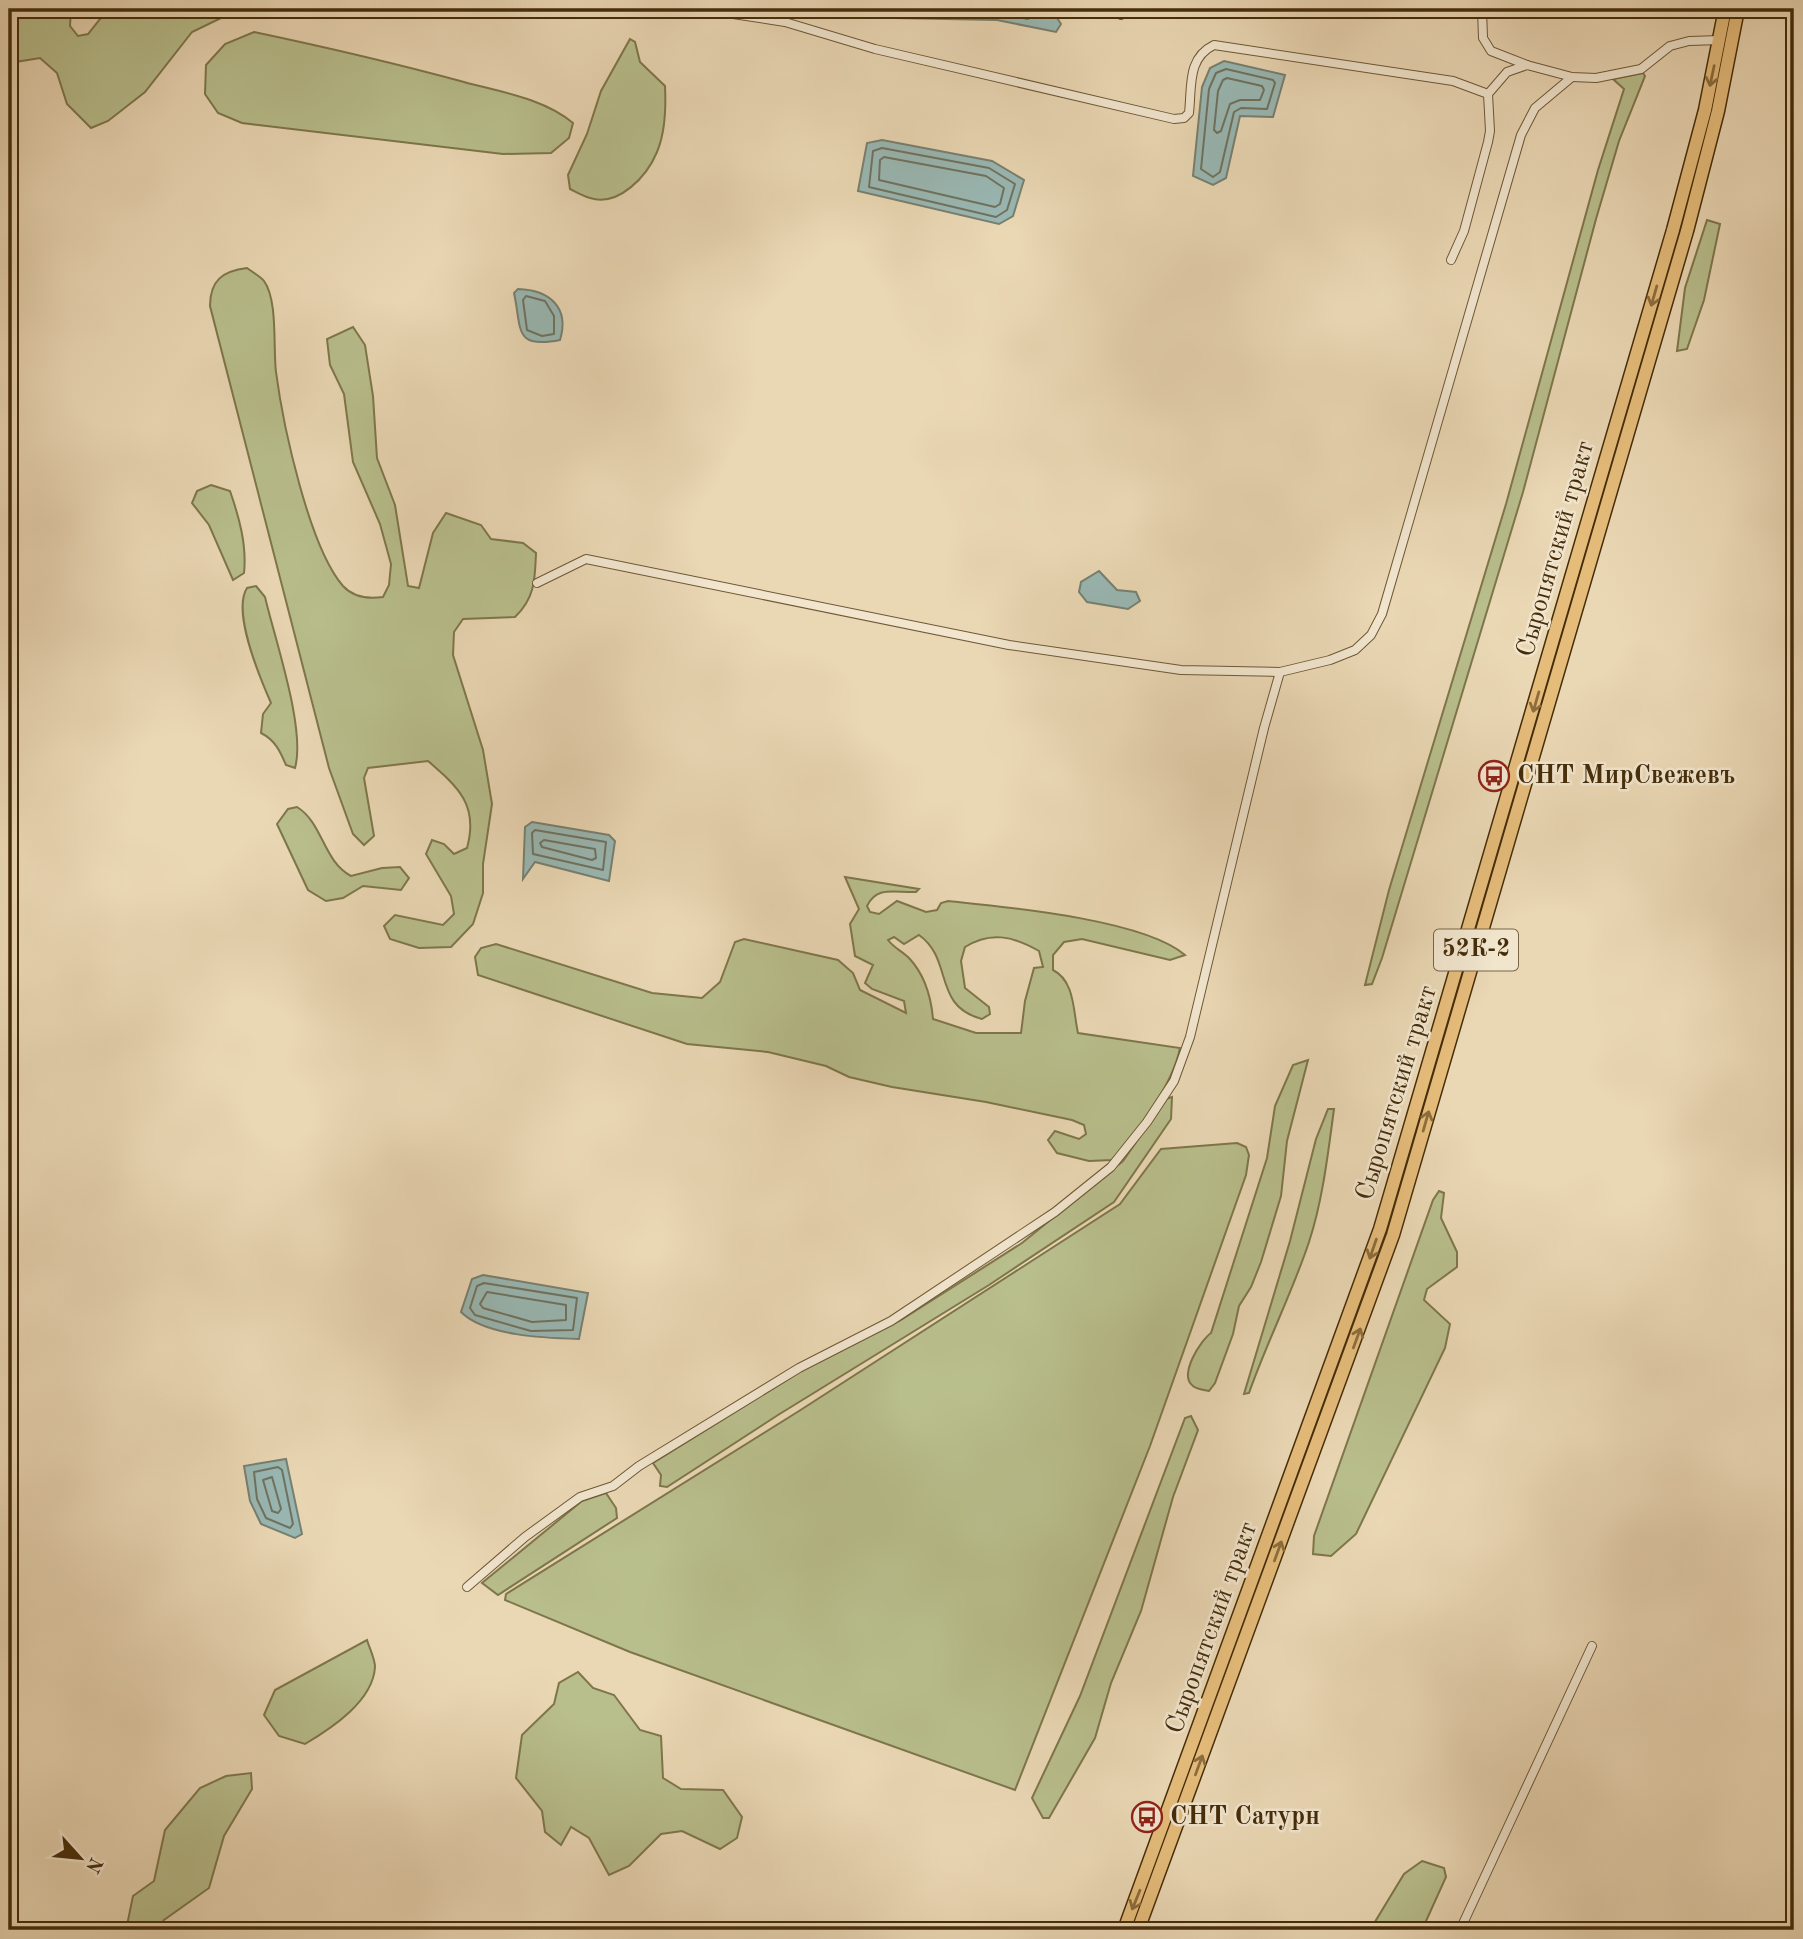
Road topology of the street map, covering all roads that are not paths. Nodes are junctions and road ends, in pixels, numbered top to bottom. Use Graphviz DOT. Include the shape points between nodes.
graph roads {
  1 [pos="699,9"];
  2 [pos="1482,9"];
  3 [pos="1724,9"];
  4 [pos="1738,9"];
  5 [pos="1720,40"];
  6 [pos="1527,65"];
  7 [pos="1572,77"];
  8 [pos="1488,94"];
  9 [pos="1451,260"];
  10 [pos="537,583"];
  11 [pos="1280,672"];
  12 [pos="467,1587"];
  13 [pos="1592,1647"];
  14 [pos="1124,1930"];
  15 [pos="1138,1930"];
  16 [pos="1460,1930"];
  1 -- 8 [label="street" via="785,22 875,49 1174,119 1188,113 1192,69 1201,51 1214,45 1453,81"];
  2 -- 6 [label="street" via="1483,38 1491,51"];
  3 -- 5 [label="main road, Сыропятский тракт / 52К-2"];
  15 -- 4 [label="main road, Сыропятский тракт / 52К-2, one-way" via="1393,1235 1687,231 1716,123"];
  5 -- 7 [label="street" via="1670,46 1641,69 1595,78"];
  5 -- 14 [label="main road, Сыропятский тракт / 52К-2, one-way" via="1673,230 1380,1229"];
  6 -- 7 [label="street"];
  6 -- 8 [label="street" via="1507,72"];
  7 -- 11 [label="street" via="1535,108 1521,135 1382,614 1371,635 1355,650"];
  8 -- 9 [label="street" via="1490,131 1464,232"];
  10 -- 11 [label="street" via="586,559 1097,660 1181,670"];
  11 -- 12 [label="street" via="1174,1081 1111,1167 1044,1220 891,1321 799,1368 613,1486 580,1497"];
  13 -- 16 [label="street"];
}
